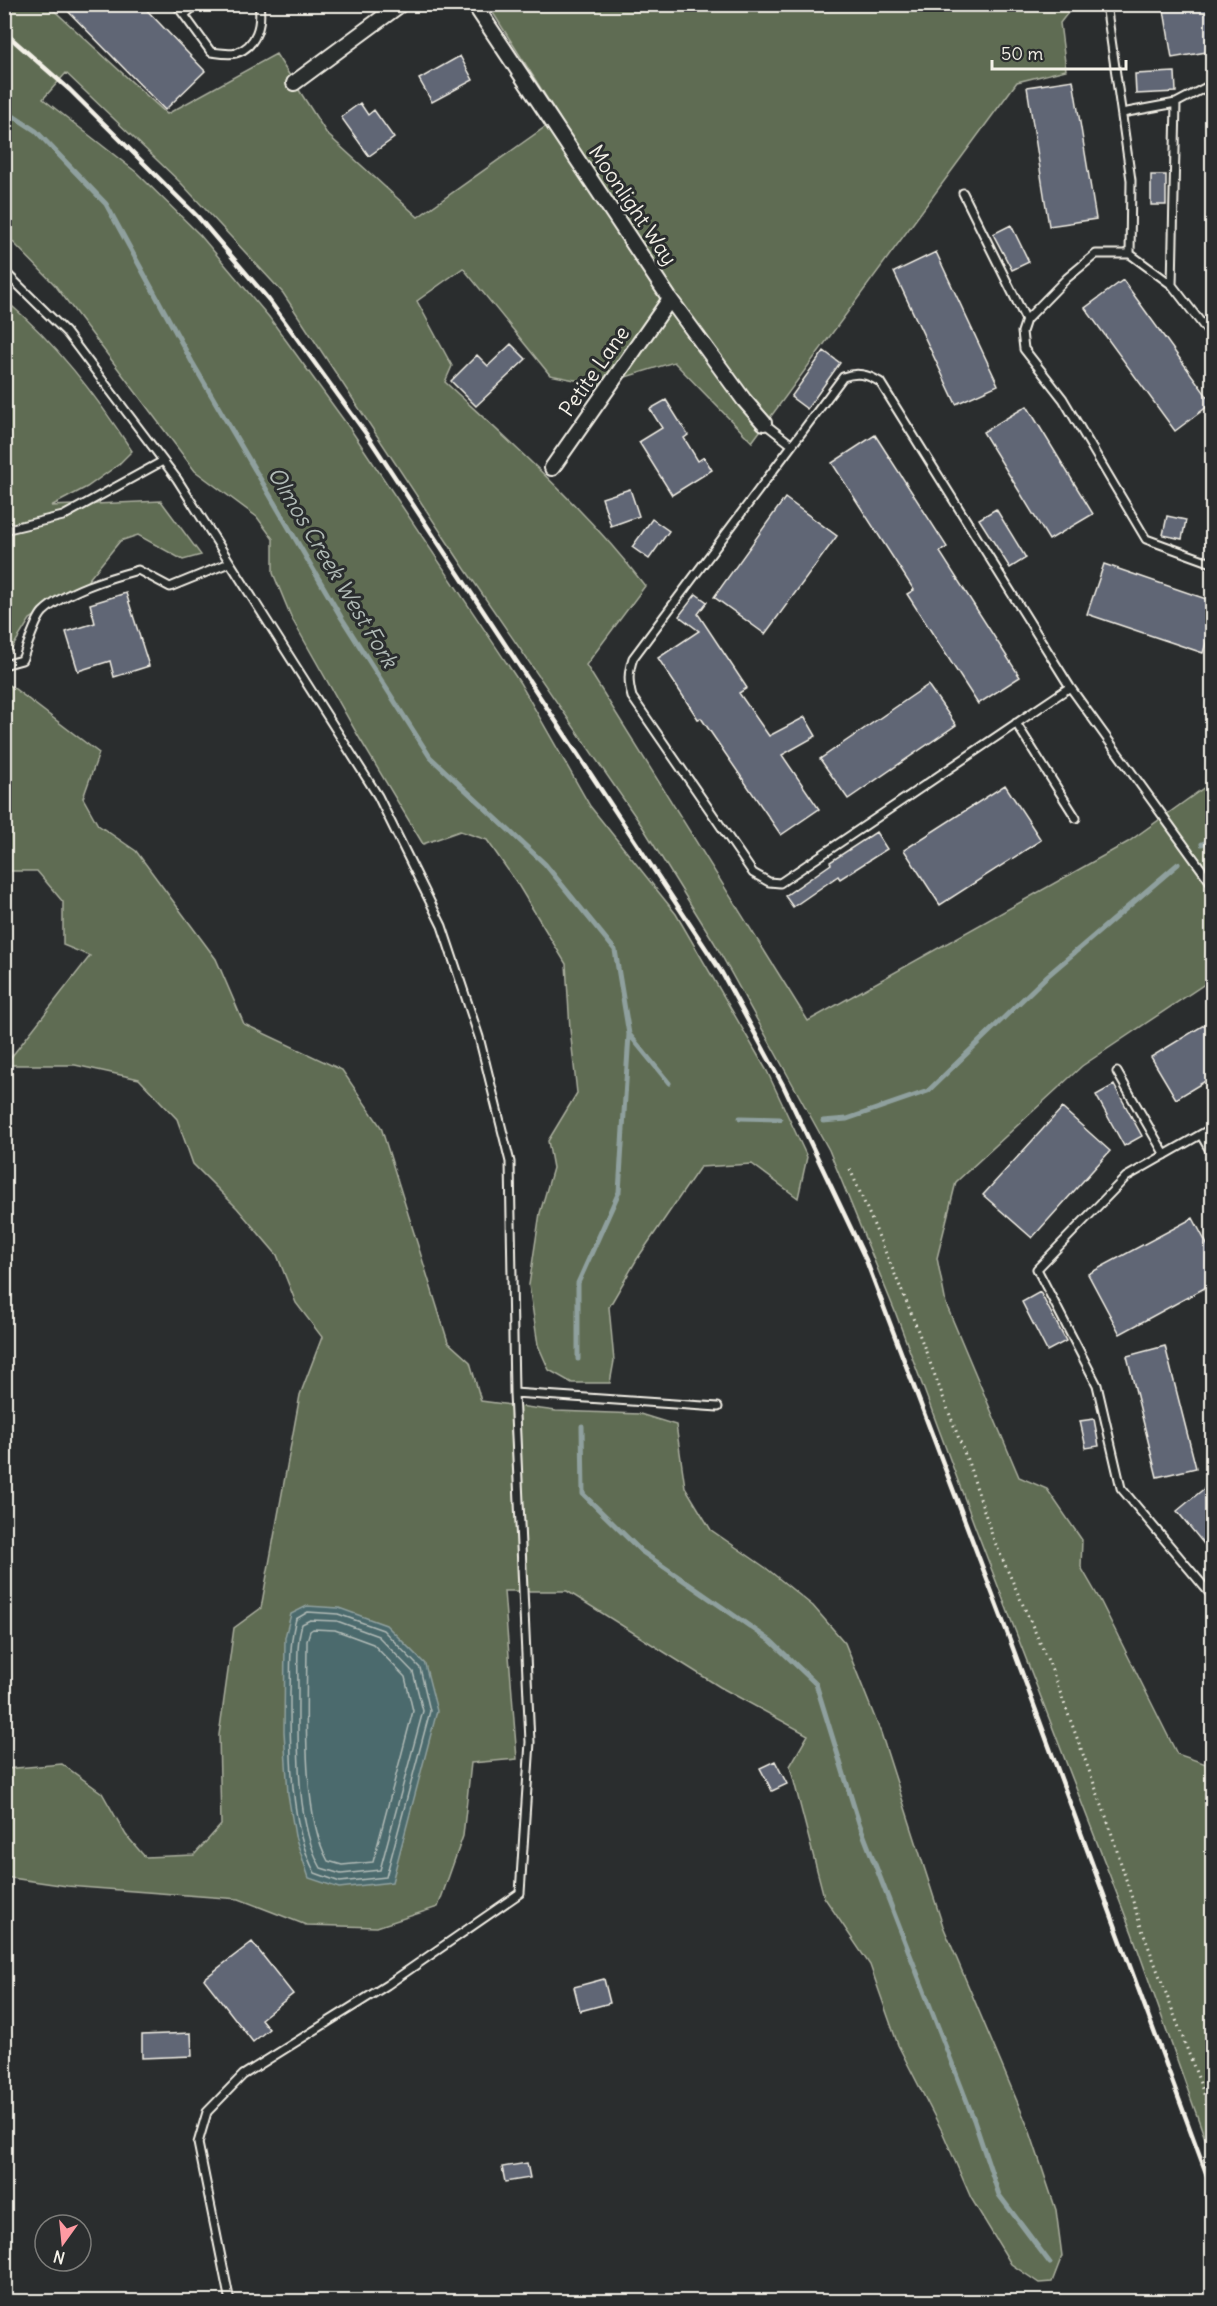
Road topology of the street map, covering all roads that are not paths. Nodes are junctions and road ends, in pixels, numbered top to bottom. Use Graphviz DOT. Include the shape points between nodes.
graph roads {
  1 [pos="176,4"];
  2 [pos="197,4"];
  3 [pos="259,4"];
  4 [pos="401,4"];
  5 [pos="474,4"];
  6 [pos="1106,4"];
  7 [pos="184,15"];
  8 [pos="294,83"];
  9 [pos="1212,84"];
  10 [pos="1176,103"];
  11 [pos="1122,113"];
  12 [pos="963,193"];
  13 [pos="1131,254"];
  14 [pos="4,271"];
  15 [pos="1172,285"];
  16 [pos="669,298"];
  17 [pos="1026,320"];
  18 [pos="1212,337"];
  19 [pos="764,423"];
  20 [pos="792,445"];
  21 [pos="163,461"];
  22 [pos="552,468"];
  23 [pos="4,530"];
  24 [pos="229,562"];
  25 [pos="1212,563"];
  26 [pos="4,664"];
  27 [pos="1070,687"];
  28 [pos="1016,723"];
  29 [pos="1076,818"];
  30 [pos="1212,884"];
  31 [pos="1117,1072"];
  32 [pos="1212,1128"];
  33 [pos="1201,1135"];
  34 [pos="1212,1154"];
  35 [pos="1165,1155"];
  36 [pos="514,1393"];
  37 [pos="718,1407"];
  38 [pos="1212,1596"];
  39 [pos="230,2301"];
  1 -- 7 [label="lane"];
  2 -- 7 [label="lane"];
  3 -- 7 [label="lane" via="262,21 253,42 236,53 212,52"];
  4 -- 8 [label="street"];
  5 -- 16 [label="street, Moonlight Way"];
  6 -- 11 [label="lane"];
  9 -- 10 [label="lane"];
  10 -- 11 [label="lane"];
  10 -- 15 [label="lane"];
  11 -- 13 [label="lane" via="1131,180"];
  12 -- 17 [label="lane"];
  13 -- 15 [label="lane"];
  13 -- 17 [label="lane" via="1096,254"];
  14 -- 21 [label="lane" via="66,332"];
  15 -- 18 [label="lane"];
  16 -- 19 [label="street, Moonlight Way"];
  16 -- 22 [label="street, Petite Lane"];
  17 -- 25 [label="lane" via="1022,332 1024,349 1063,399 1146,539"];
  19 -- 20 [label="lane"];
  20 -- 27 [label="lane" via="843,377 853,373 869,375 880,382"];
  20 -- 28 [label="lane" via="633,658 628,672 632,697 753,873 780,883"];
  21 -- 23 [label="lane" via="63,516"];
  21 -- 24 [label="lane"];
  24 -- 26 [label="lane" via="170,586 138,570 100,580 42,613 22,660"];
  24 -- 36 [label="lane" via="378,796 442,926 479,1037 510,1162"];
  27 -- 28 [label="lane"];
  27 -- 30 [label="lane"];
  28 -- 29 [label="lane"];
  31 -- 35 [label="lane"];
  32 -- 33 [label="lane"];
  33 -- 34 [label="lane"];
  33 -- 35 [label="lane"];
  35 -- 38 [label="lane" via="1126,1177 1037,1269 1097,1385 1121,1488"];
  36 -- 37 [label="lane"];
  36 -- 39 [label="lane" via="530,1742 520,1893 387,1985 243,2075 207,2112 198,2143"];
}
